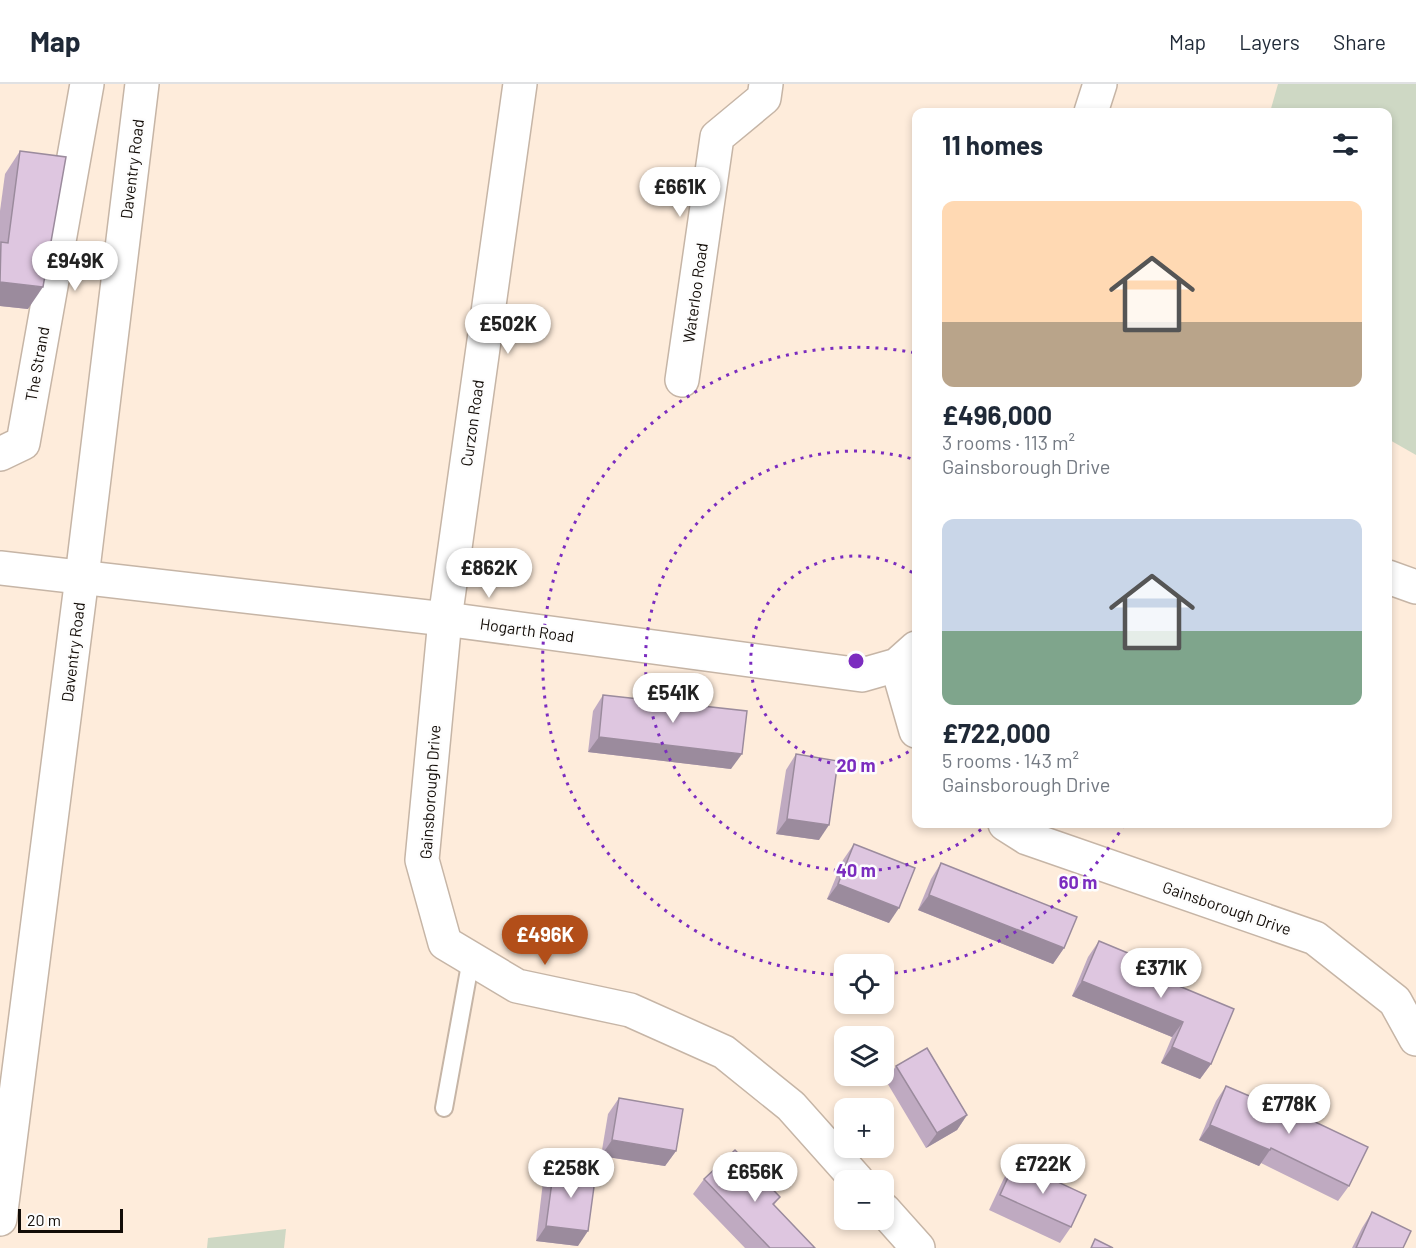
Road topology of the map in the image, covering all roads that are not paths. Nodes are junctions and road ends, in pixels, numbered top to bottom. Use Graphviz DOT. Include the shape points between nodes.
graph roads {
  1 [pos="87,84"];
  2 [pos="142,84"];
  3 [pos="520,84"];
  4 [pos="766,84"];
  5 [pos="1100,84"];
  6 [pos="1092,108"];
  7 [pos="682,380"];
  8 [pos="0,454"];
  9 [pos="0,568"];
  10 [pos="82,578"];
  11 [pos="1392,578"];
  12 [pos="1416,587"];
  13 [pos="445,619"];
  14 [pos="907,656"];
  15 [pos="912,698"];
  16 [pos="1011,828"];
  17 [pos="471,959"];
  18 [pos="1416,1039"];
  19 [pos="444,1108"];
  20 [pos="849,1170"];
  21 [pos="0,1219"];
  22 [pos="894,1221"];
  23 [pos="918,1248"];
  1 -- 8 [label="street, The Strand" via="23,443"];
  2 -- 10 [label="street, Daventry Road"];
  3 -- 13 [label="street, Curzon Road"];
  4 -- 7 [label="street, Waterloo Road" via="764,98 717,137"];
  5 -- 6 [label="street"];
  9 -- 10 [label="street, Hogarth Road"];
  10 -- 13 [label="street, Hogarth Road"];
  10 -- 21 [label="street, Daventry Road"];
  11 -- 12 [label="street"];
  13 -- 14 [label="street, Hogarth Road" via="862,675"];
  13 -- 17 [label="street, Gainsborough Drive" via="422,860 445,943"];
  14 -- 15 [label="street"];
  16 -- 18 [label="street, Gainsborough Drive" via="1027,838 1315,938 1395,1001"];
  17 -- 19 [label="lane"];
  17 -- 20 [label="street, Gainsborough Drive" via="517,986 630,1010 724,1052 791,1106"];
  22 -- 23 [label="street"];
}
